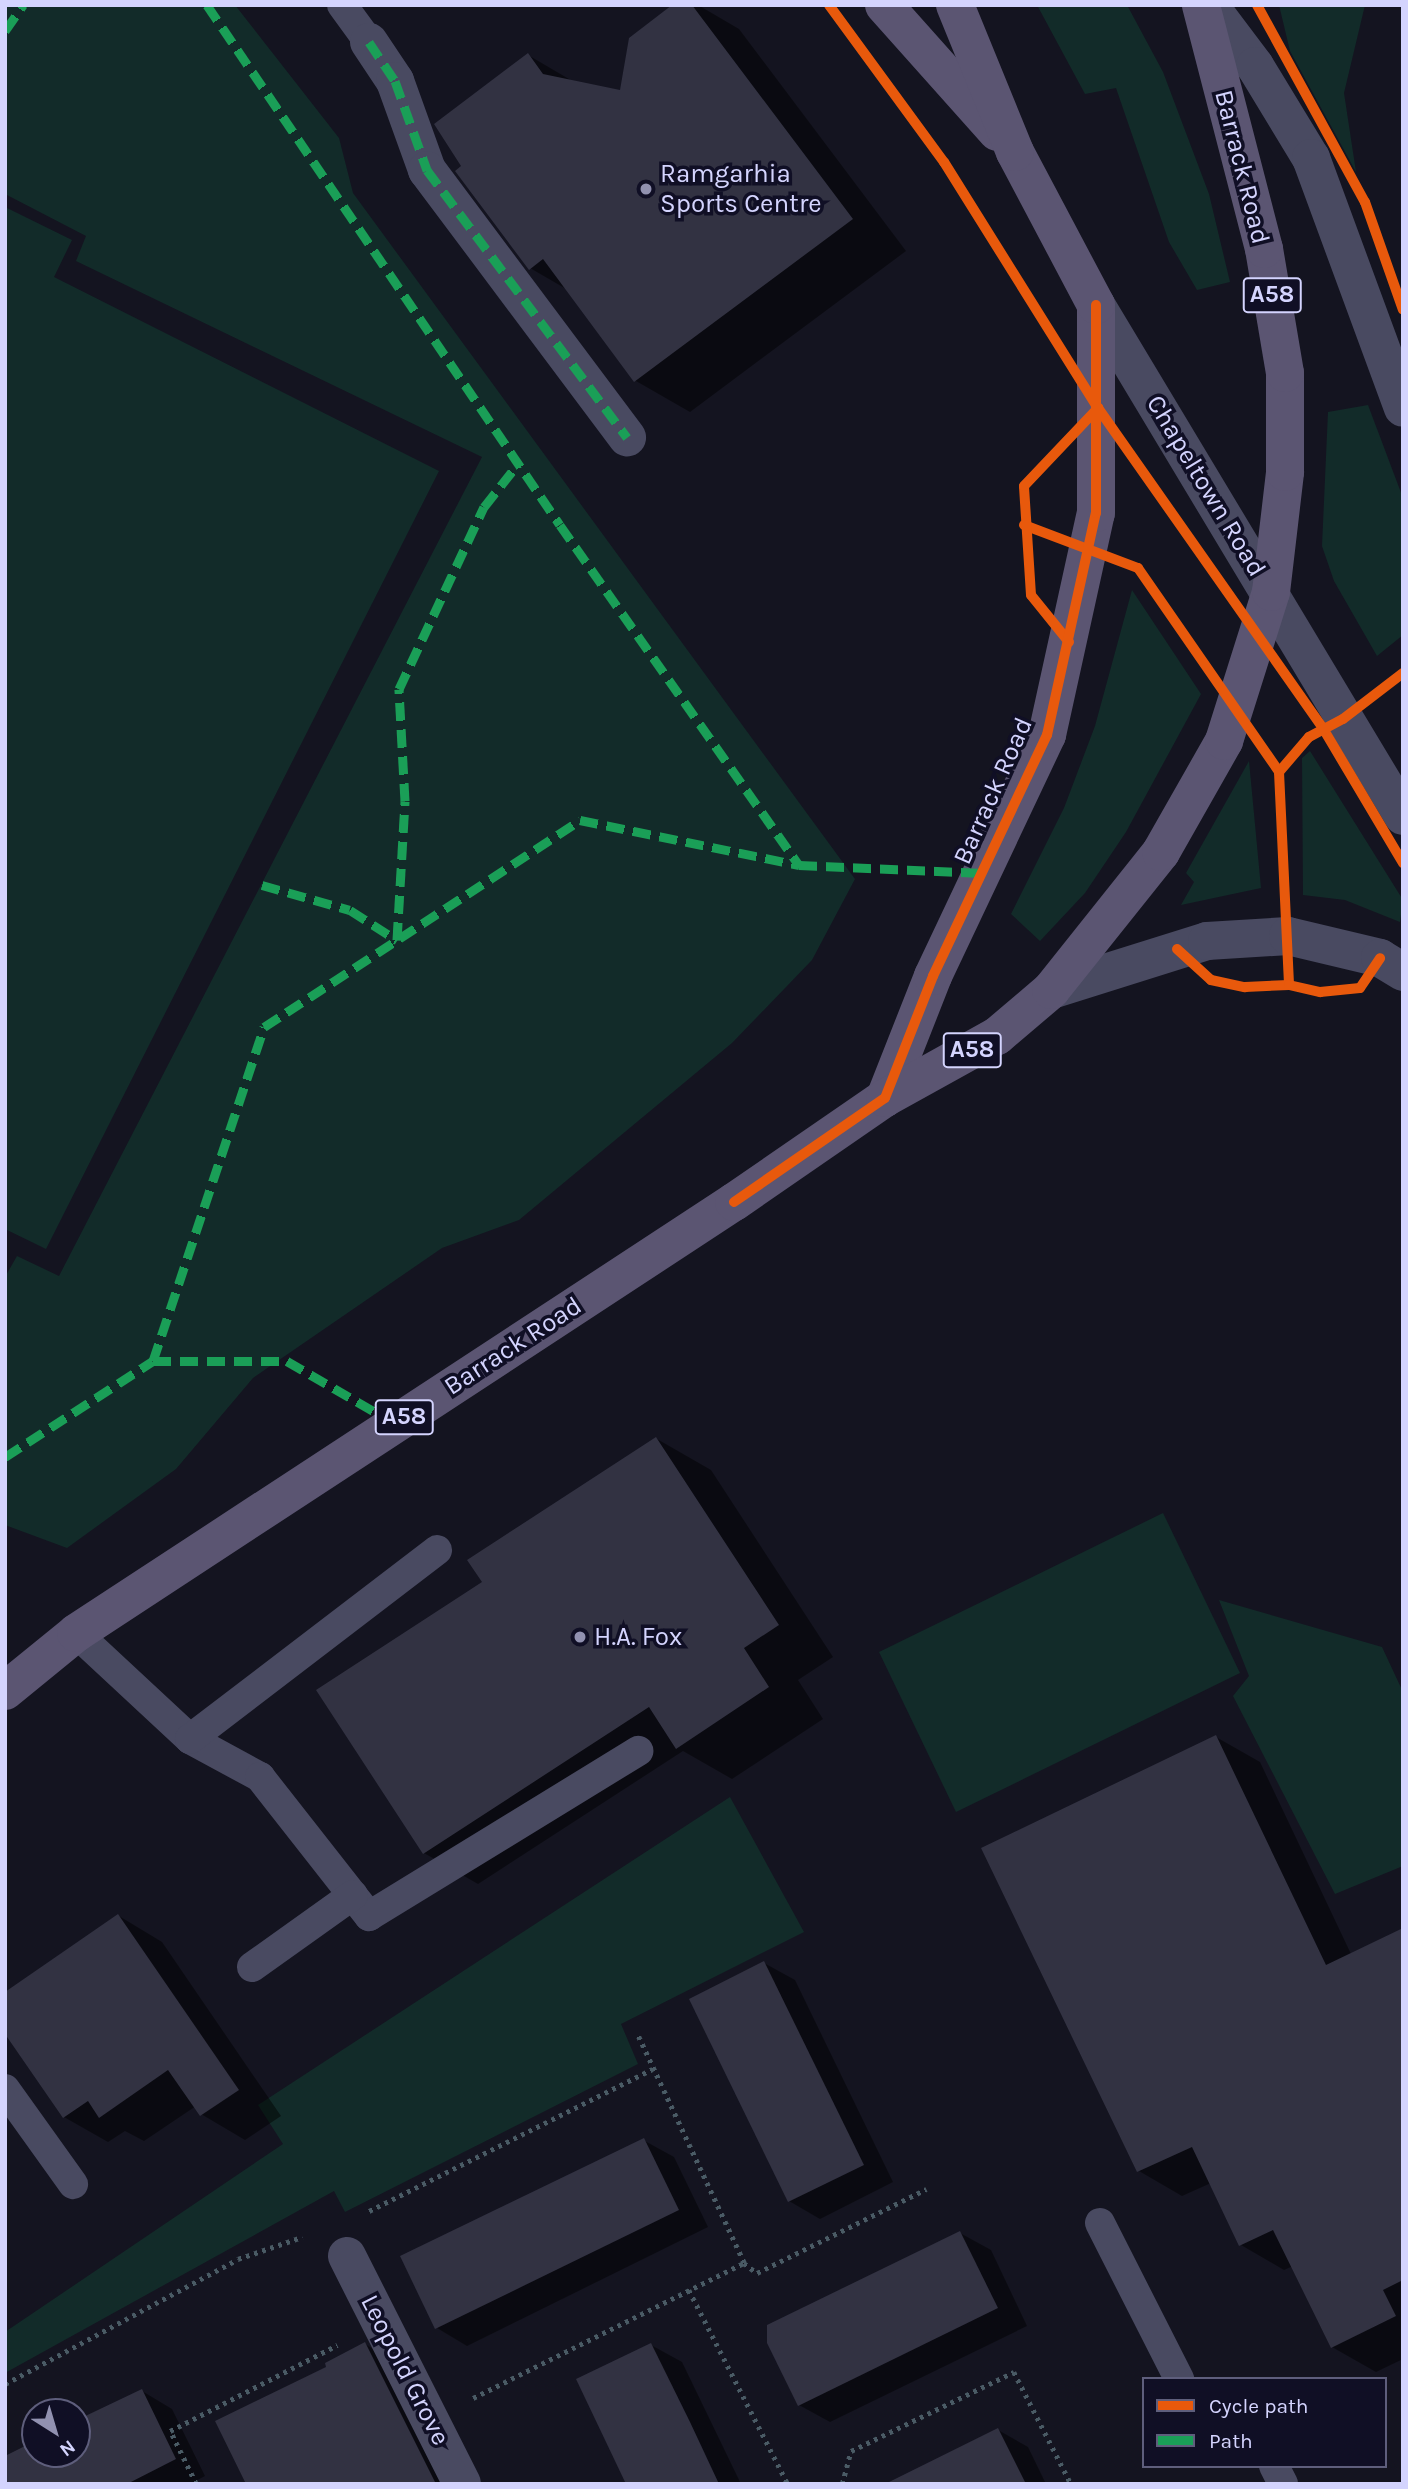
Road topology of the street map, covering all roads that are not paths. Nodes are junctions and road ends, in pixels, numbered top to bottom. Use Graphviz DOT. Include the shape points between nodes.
graph roads {
  1 [pos="342,5"];
  2 [pos="884,5"];
  3 [pos="955,5"];
  4 [pos="1201,5"];
  5 [pos="1209,5"];
  6 [pos="369,42"];
  7 [pos="1015,152"];
  8 [pos="1096,305"];
  9 [pos="1403,408"];
  10 [pos="627,437"];
  11 [pos="1271,592"];
  12 [pos="1403,816"];
  13 [pos="1403,972"];
  14 [pos="1051,989"];
  15 [pos="885,1098"];
  16 [pos="437,1550"];
  17 [pos="76,1633"];
  18 [pos="5,1691"];
  19 [pos="190,1739"];
  20 [pos="638,1751"];
  21 [pos="353,1895"];
  22 [pos="252,1967"];
  23 [pos="5,2089"];
  24 [pos="73,2184"];
  25 [pos="1100,2223"];
  26 [pos="347,2256"];
  27 [pos="1178,2377"];
  28 [pos="1275,2468"];
  29 [pos="462,2484"];
  30 [pos="1283,2484"];
  1 -- 6 [label="lane"];
  2 -- 7 [label="main road, A58"];
  3 -- 7 [label="main road, A58"];
  4 -- 11 [label="main road, Barrack Road / A58" via="1264,249 1285,373 1285,472"];
  5 -- 9 [label="street" via="1255,65 1311,158"];
  6 -- 10 [label="street" via="395,81 428,170"];
  7 -- 8 [label="main road, Chapeltown Road / A58"];
  8 -- 11 [label="street, Chapeltown Road"];
  8 -- 15 [label="main road, Barrack Road / A58" via="1096,513 1046,735 933,976"];
  11 -- 12 [label="street, Chapeltown Road"];
  11 -- 14 [label="main road, Barrack Road / A58" via="1224,741 1161,852"];
  13 -- 14 [label="street" via="1380,958 1288,936 1207,941"];
  14 -- 15 [label="main road, Barrack Road / A58" via="997,1036"];
  15 -- 17 [label="main road, Barrack Road / A58" via="722,1210"];
  16 -- 19 [label="lane"];
  17 -- 18 [label="main road, Barrack Road / A58"];
  17 -- 19 [label="lane"];
  19 -- 21 [label="lane" via="260,1777"];
  20 -- 21 [label="lane" via="369,1916"];
  21 -- 22 [label="lane"];
  23 -- 24 [label="lane"];
  25 -- 27 [label="lane"];
  26 -- 29 [label="street, Leopold Grove"];
  28 -- 30 [label="lane"];
}
